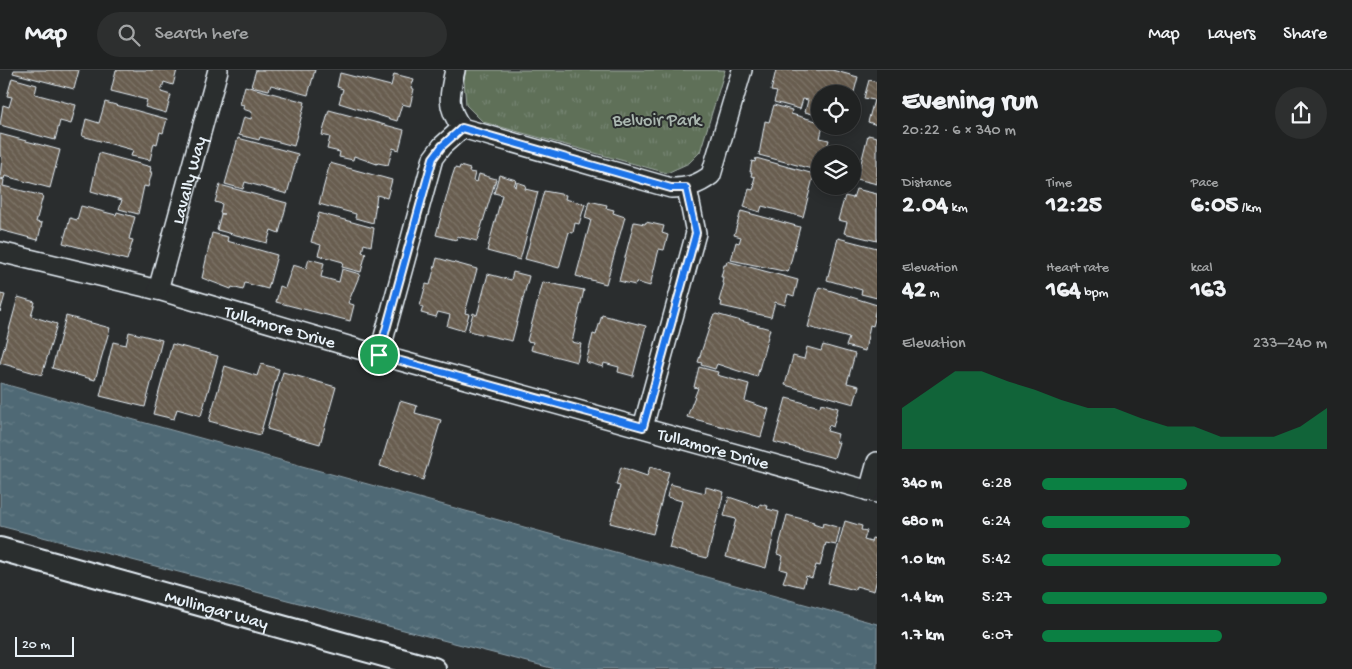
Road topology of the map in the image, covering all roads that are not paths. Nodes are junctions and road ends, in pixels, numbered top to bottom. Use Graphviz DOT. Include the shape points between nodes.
graph roads {
  1 [pos="218,70"];
  2 [pos="455,70"];
  3 [pos="742,70"];
  4 [pos="462,128"];
  5 [pos="686,188"];
  6 [pos="0,252"];
  7 [pos="158,290"];
  8 [pos="379,355"];
  9 [pos="643,427"];
  10 [pos="877,462"];
  11 [pos="873,492"];
  12 [pos="0,549"];
  13 [pos="434,669"];
  1 -- 7 [label="street, Lavally Way"];
  2 -- 4 [label="street" via="449,103"];
  3 -- 5 [label="street" via="711,175"];
  4 -- 5 [label="street" via="671,188"];
  4 -- 8 [label="street" via="433,158"];
  5 -- 9 [label="street" via="696,233"];
  6 -- 7 [label="street, Tullamore Drive"];
  7 -- 8 [label="street, Tullamore Drive"];
  8 -- 9 [label="street, Tullamore Drive"];
  9 -- 11 [label="street, Tullamore Drive"];
  10 -- 11 [label="street"];
  12 -- 13 [label="street, Mullingar Way"];
}
